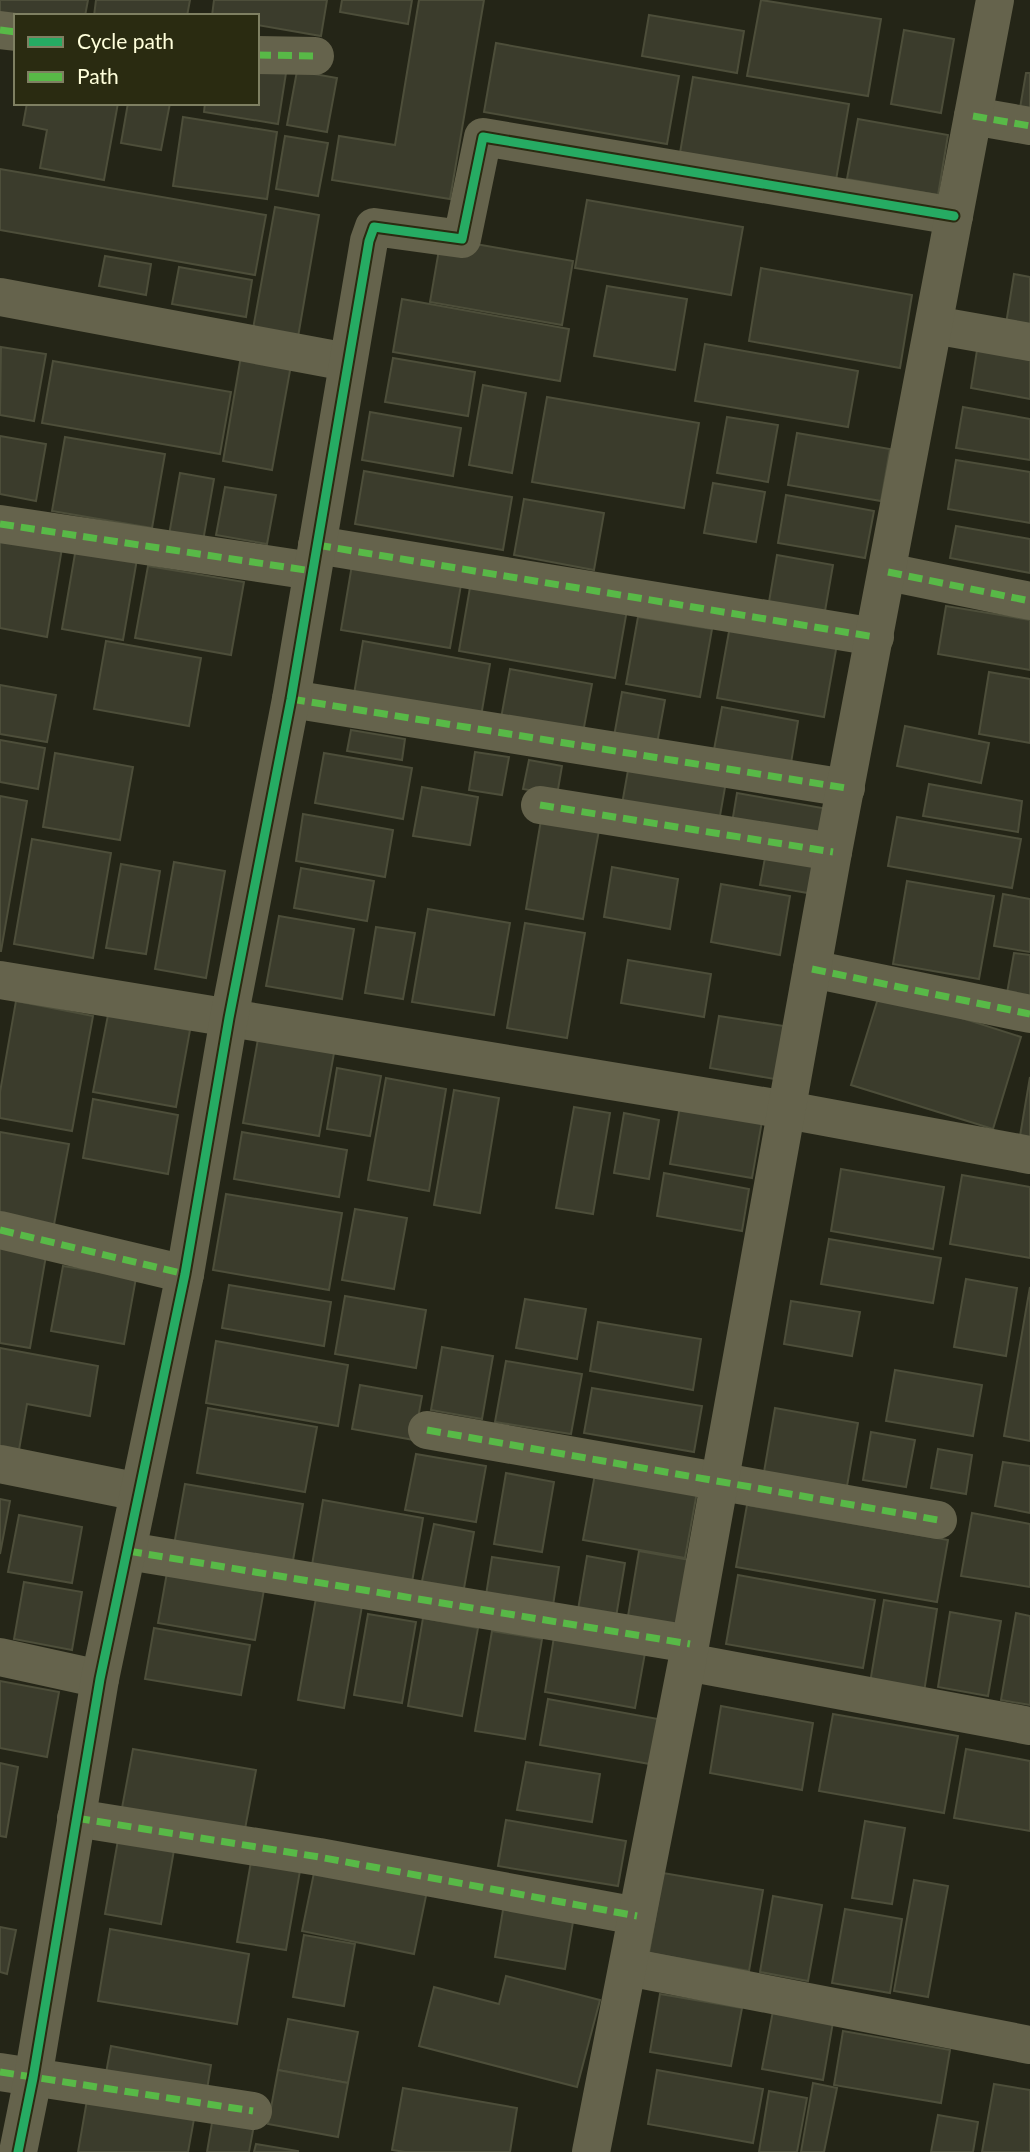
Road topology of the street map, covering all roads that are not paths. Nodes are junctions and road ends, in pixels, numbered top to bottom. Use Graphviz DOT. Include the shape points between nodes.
graph roads {
  1 [pos="995,0"];
  2 [pos="259,55"];
  3 [pos="315,55"];
  4 [pos="973,116"];
  5 [pos="1030,126"];
  6 [pos="954,216"];
  7 [pos="0,297"];
  8 [pos="934,325"];
  9 [pos="1030,342"];
  10 [pos="347,362"];
  11 [pos="0,524"];
  12 [pos="314,558"];
  13 [pos="888,572"];
  14 [pos="1030,601"];
  15 [pos="875,637"];
  16 [pos="291,699"];
  17 [pos="846,788"];
  18 [pos="540,806"];
  19 [pos="834,852"];
  20 [pos="812,969"];
  21 [pos="0,980"];
  22 [pos="1030,1014"];
  23 [pos="229,1018"];
  24 [pos="787,1110"];
  25 [pos="1030,1155"];
  26 [pos="0,1230"];
  27 [pos="185,1274"];
  28 [pos="427,1430"];
  29 [pos="0,1464"];
  30 [pos="719,1483"];
  31 [pos="139,1492"];
  32 [pos="938,1520"];
  33 [pos="128,1551"];
  34 [pos="688,1653"];
  35 [pos="0,1657"];
  36 [pos="100,1679"];
  37 [pos="1030,1726"];
  38 [pos="76,1818"];
  39 [pos="637,1916"];
  40 [pos="628,1966"];
  41 [pos="1030,2045"];
  42 [pos="17,2075"];
  43 [pos="253,2111"];
  44 [pos="18,2152"];
  45 [pos="591,2152"];
  1 -- 4 [label="street"];
  2 -- 3 [label="street"];
  4 -- 5 [label="street"];
  4 -- 6 [label="street"];
  6 -- 8 [label="street"];
  6 -- 10 [label="street" via="483,137 463,239 374,227"];
  7 -- 10 [label="street"];
  8 -- 9 [label="street"];
  8 -- 13 [label="street"];
  10 -- 12 [label="street"];
  11 -- 12 [label="street"];
  12 -- 15 [label="street"];
  12 -- 16 [label="street"];
  13 -- 14 [label="street"];
  13 -- 15 [label="street"];
  15 -- 17 [label="street"];
  16 -- 17 [label="street"];
  16 -- 23 [label="street"];
  17 -- 19 [label="street"];
  18 -- 19 [label="street"];
  19 -- 20 [label="street"];
  20 -- 22 [label="street"];
  20 -- 24 [label="street"];
  21 -- 23 [label="street"];
  23 -- 24 [label="street"];
  23 -- 27 [label="street"];
  24 -- 25 [label="street"];
  24 -- 30 [label="street"];
  26 -- 27 [label="street"];
  27 -- 31 [label="street"];
  28 -- 30 [label="street"];
  29 -- 31 [label="street"];
  30 -- 32 [label="street"];
  30 -- 34 [label="street"];
  31 -- 33 [label="street"];
  33 -- 34 [label="street"];
  33 -- 36 [label="street"];
  34 -- 37 [label="street"];
  34 -- 39 [label="street"];
  35 -- 36 [label="street"];
  36 -- 38 [label="street"];
  38 -- 39 [label="street"];
  38 -- 42 [label="street"];
  39 -- 40 [label="street"];
  40 -- 41 [label="street"];
  40 -- 45 [label="street"];
  42 -- 43 [label="street"];
  42 -- 44 [label="street"];
}
